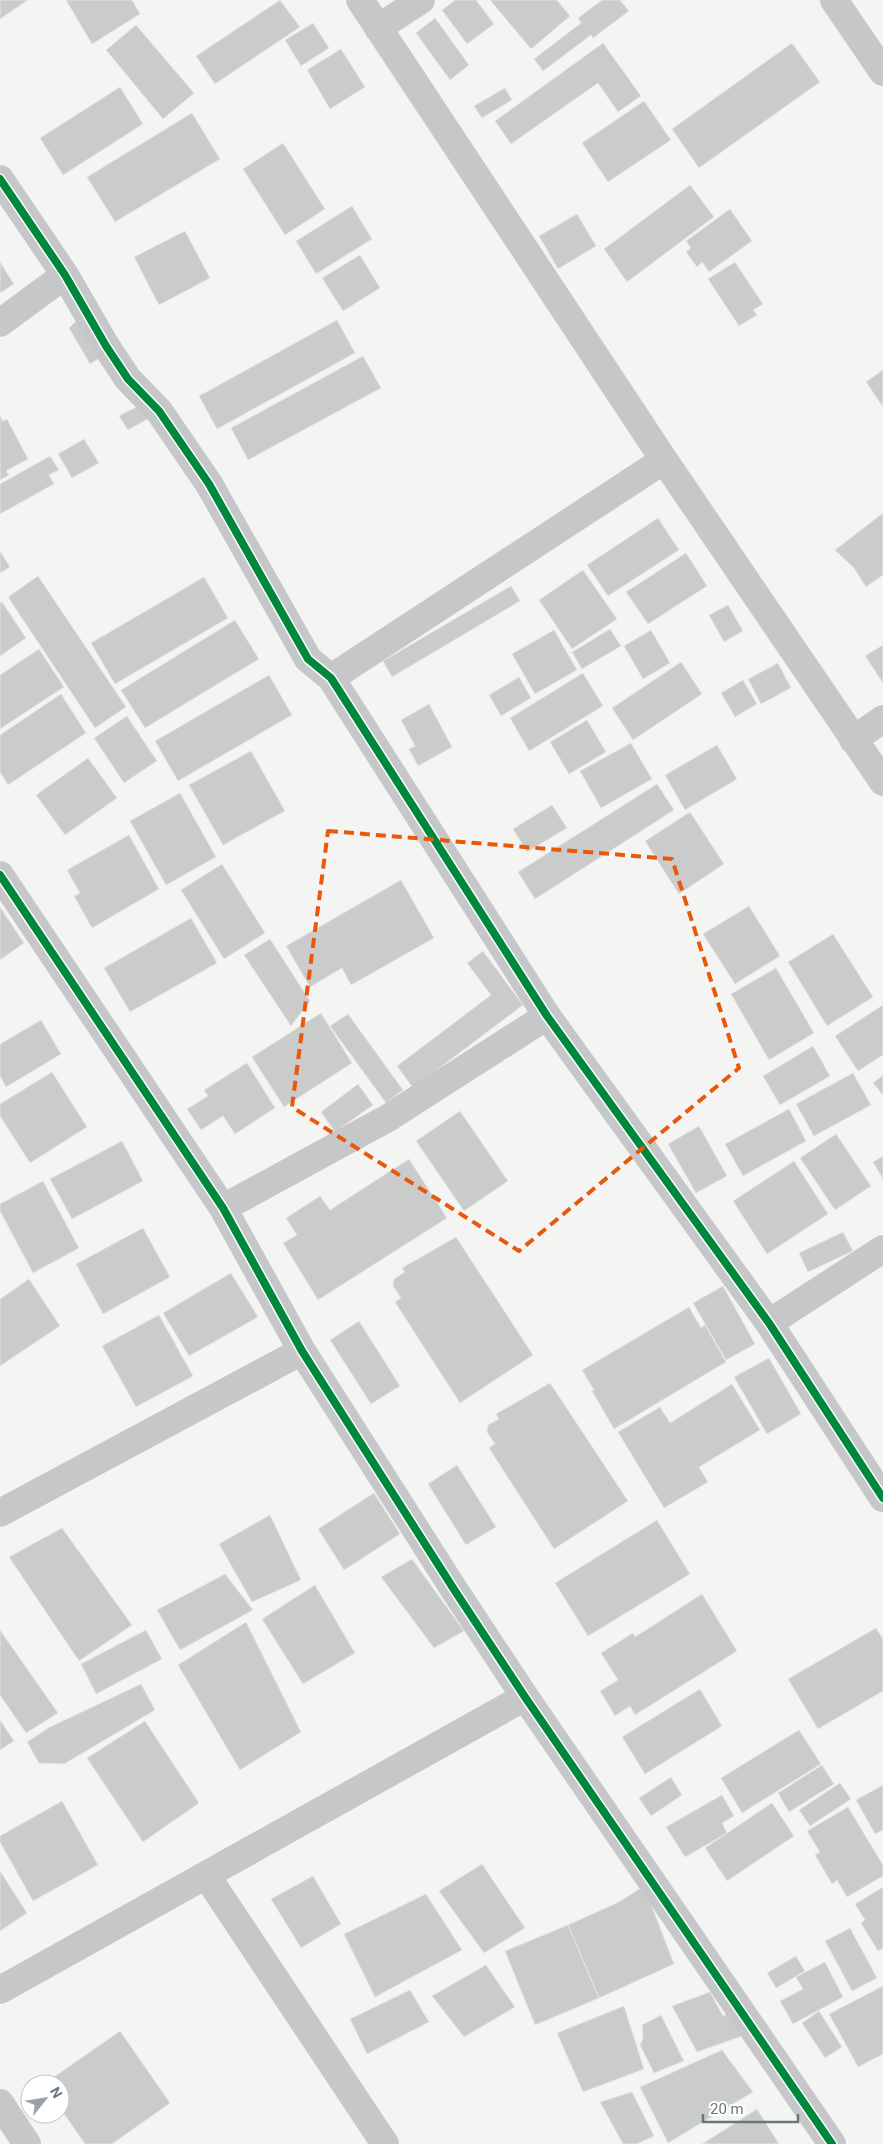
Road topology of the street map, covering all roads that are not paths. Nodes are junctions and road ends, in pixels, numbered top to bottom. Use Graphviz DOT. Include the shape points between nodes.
graph roads {
  1 [pos="360,0"];
  2 [pos="421,0"];
  3 [pos="834,0"];
  4 [pos="378,28"];
  5 [pos="883,72"];
  6 [pos="0,179"];
  7 [pos="65,275"];
  8 [pos="0,323"];
  9 [pos="664,460"];
  10 [pos="331,678"];
  11 [pos="883,719"];
  12 [pos="853,740"];
  13 [pos="883,782"];
  14 [pos="0,875"];
  15 [pos="547,1016"];
  16 [pos="223,1208"];
  17 [pos="883,1249"];
  18 [pos="769,1323"];
  19 [pos="302,1351"];
  20 [pos="883,1498"];
  21 [pos="0,1513"];
  22 [pos="525,1697"];
  23 [pos="206,1875"];
  24 [pos="0,1990"];
  25 [pos="0,2103"];
  26 [pos="27,2144"];
  27 [pos="385,2144"];
  28 [pos="832,2144"];
  1 -- 4 [label="street"];
  2 -- 4 [label="street"];
  3 -- 5 [label="street"];
  4 -- 9 [label="street"];
  6 -- 7 [label="street"];
  7 -- 8 [label="street"];
  7 -- 10 [label="street" via="128,379 159,411 209,484 308,659"];
  9 -- 10 [label="street"];
  9 -- 12 [label="street"];
  10 -- 15 [label="street"];
  11 -- 12 [label="street"];
  12 -- 13 [label="street"];
  14 -- 16 [label="street"];
  15 -- 16 [label="street" via="388,1118"];
  15 -- 18 [label="street"];
  16 -- 19 [label="street"];
  17 -- 18 [label="street"];
  18 -- 20 [label="street"];
  19 -- 21 [label="street"];
  19 -- 22 [label="street"];
  22 -- 23 [label="street"];
  22 -- 28 [label="street"];
  23 -- 24 [label="street"];
  23 -- 27 [label="street"];
  25 -- 26 [label="street"];
}
